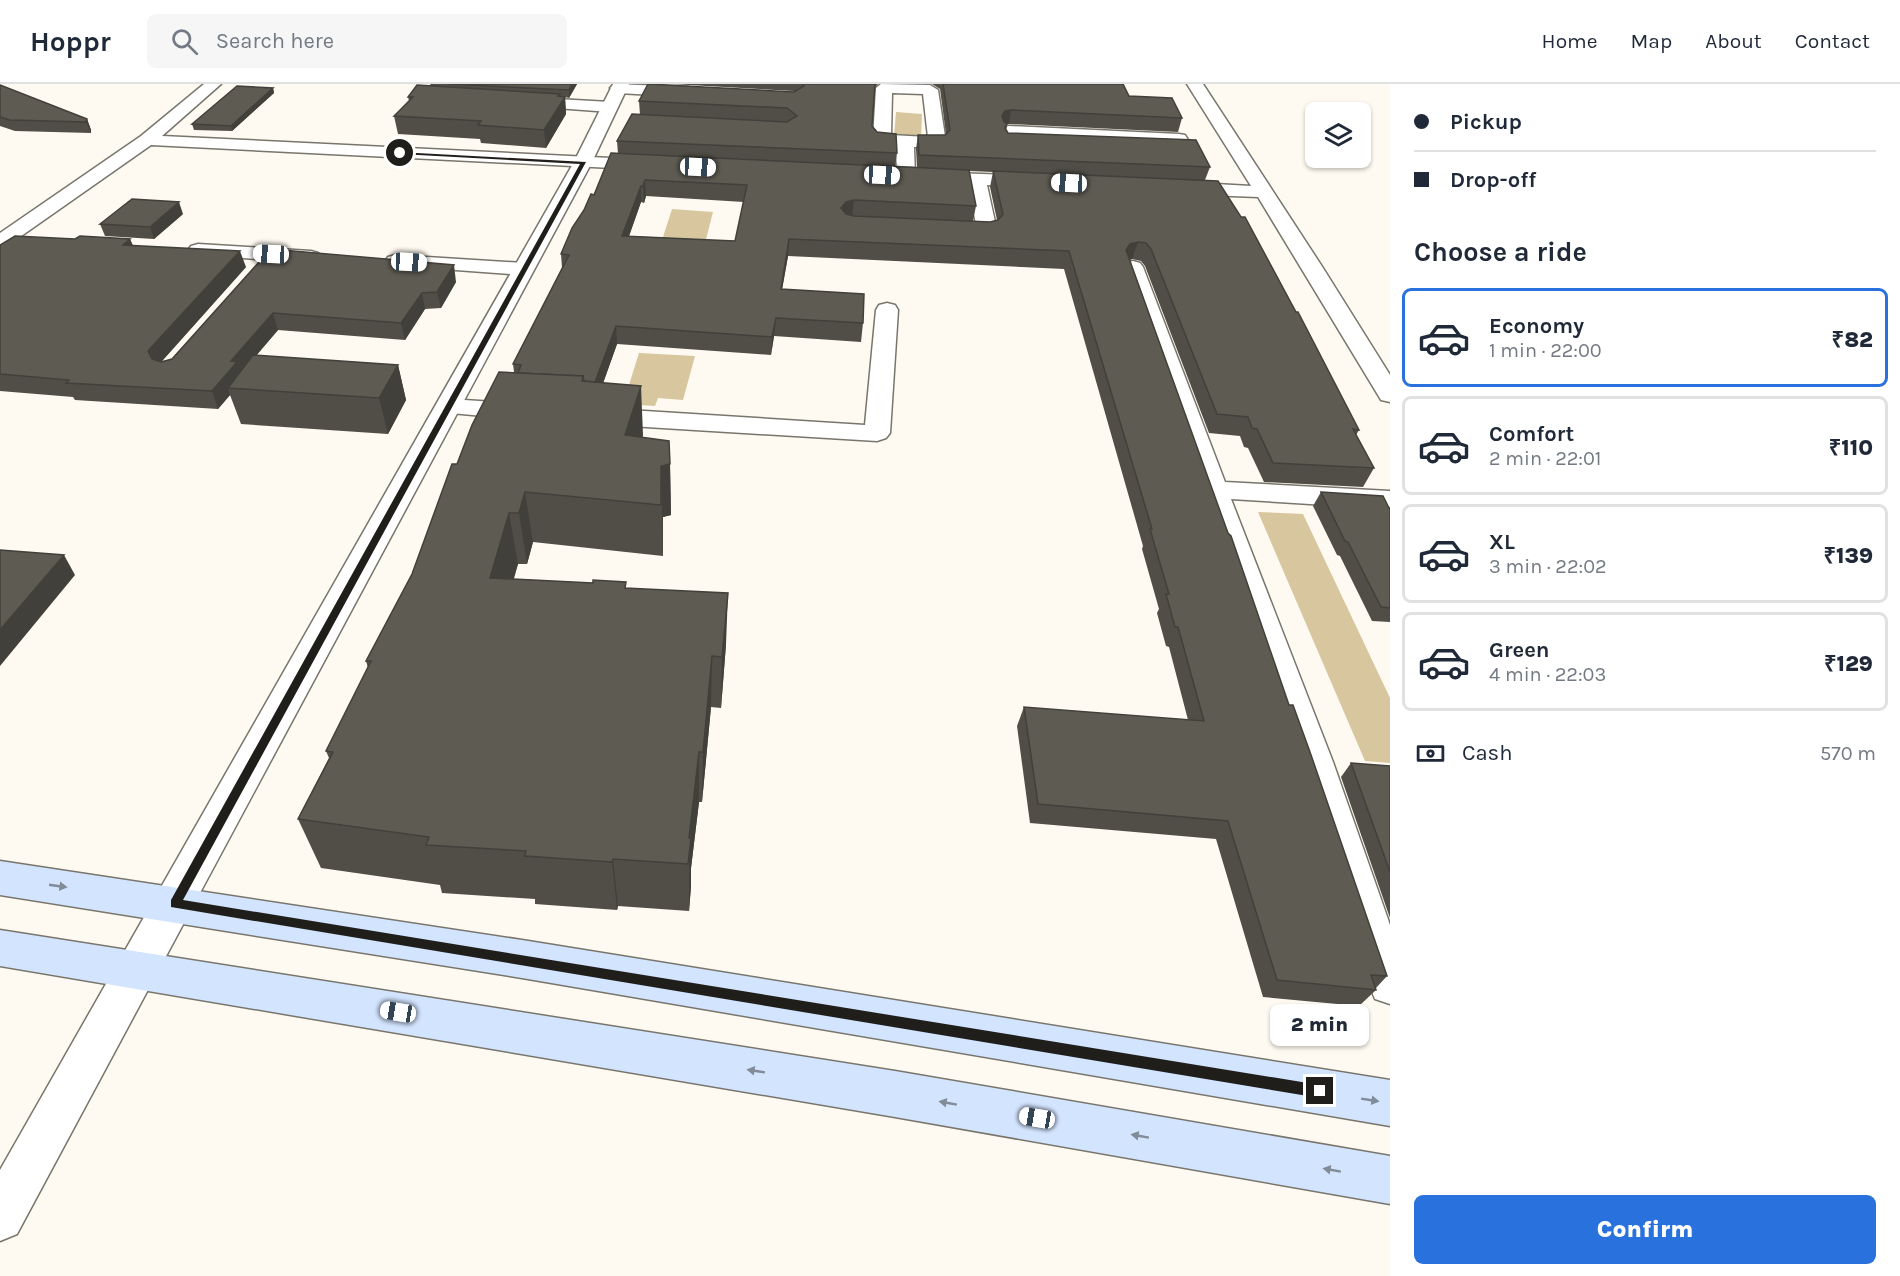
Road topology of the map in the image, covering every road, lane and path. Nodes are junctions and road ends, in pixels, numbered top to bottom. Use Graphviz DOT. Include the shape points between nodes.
graph roads {
  1 [pos="213,84"];
  2 [pos="1195,84"];
  3 [pos="703,93"];
  4 [pos="614,99"];
  5 [pos="502,101"];
  6 [pos="1065,116"];
  7 [pos="1011,137"];
  8 [pos="147,140"];
  9 [pos="1231,140"];
  10 [pos="905,141"];
  11 [pos="1076,144"];
  12 [pos="583,162"];
  13 [pos="667,166"];
  14 [pos="976,179"];
  15 [pos="1057,183"];
  16 [pos="1161,187"];
  17 [pos="1264,192"];
  18 [pos="931,228"];
  19 [pos="2,241"];
  20 [pos="39,241"];
  21 [pos="178,249"];
  22 [pos="271,254"];
  23 [pos="329,258"];
  24 [pos="375,260"];
  25 [pos="1134,267"];
  26 [pos="524,269"];
  27 [pos="254,273"];
  28 [pos="887,310"];
  29 [pos="1390,395"];
  30 [pos="449,407"];
  31 [pos="544,413"];
  32 [pos="579,415"];
  33 [pos="1214,490"];
  34 [pos="1390,500"];
  35 [pos="0,878"];
  36 [pos="175,903"];
  37 [pos="0,948"];
  38 [pos="138,970"];
  39 [pos="1390,985"];
  40 [pos="1390,1103"];
  41 [pos="1390,1180"];
  42 [pos="0,1218"];
  1 -- 8 [label="street"];
  2 -- 9 [label="street"];
  3 -- 4 [label="street"];
  4 -- 5 [label="street"];
  4 -- 12 [label="street"];
  6 -- 11 [label="street"];
  7 -- 11 [label="street"];
  8 -- 12 [label="street"];
  8 -- 19 [label="street"];
  9 -- 11 [label="street" via="1194,139 1184,148"];
  9 -- 17 [label="street"];
  10 -- 14 [label="street" via="900,176"];
  12 -- 13 [label="street"];
  12 -- 26 [label="street"];
  14 -- 15 [label="street"];
  14 -- 18 [label="street" via="987,231"];
  16 -- 17 [label="street"];
  17 -- 29 [label="street"];
  19 -- 20 [label="street"];
  21 -- 22 [label="street"];
  22 -- 23 [label="street"];
  22 -- 27 [label="street"];
  24 -- 26 [label="street"];
  25 -- 33 [label="street"];
  26 -- 30 [label="street"];
  28 -- 32 [label="street" via="877,433"];
  30 -- 31 [label="street"];
  30 -- 36 [label="street"];
  33 -- 34 [label="street"];
  33 -- 39 [label="street" via="1315,762"];
  35 -- 36 [label="main road, one-way"];
  36 -- 38 [label="street"];
  36 -- 40 [label="main road, one-way"];
  37 -- 38 [label="main road"];
  41 -- 38 [label="main road, one-way"];
  38 -- 42 [label="street"];
}
